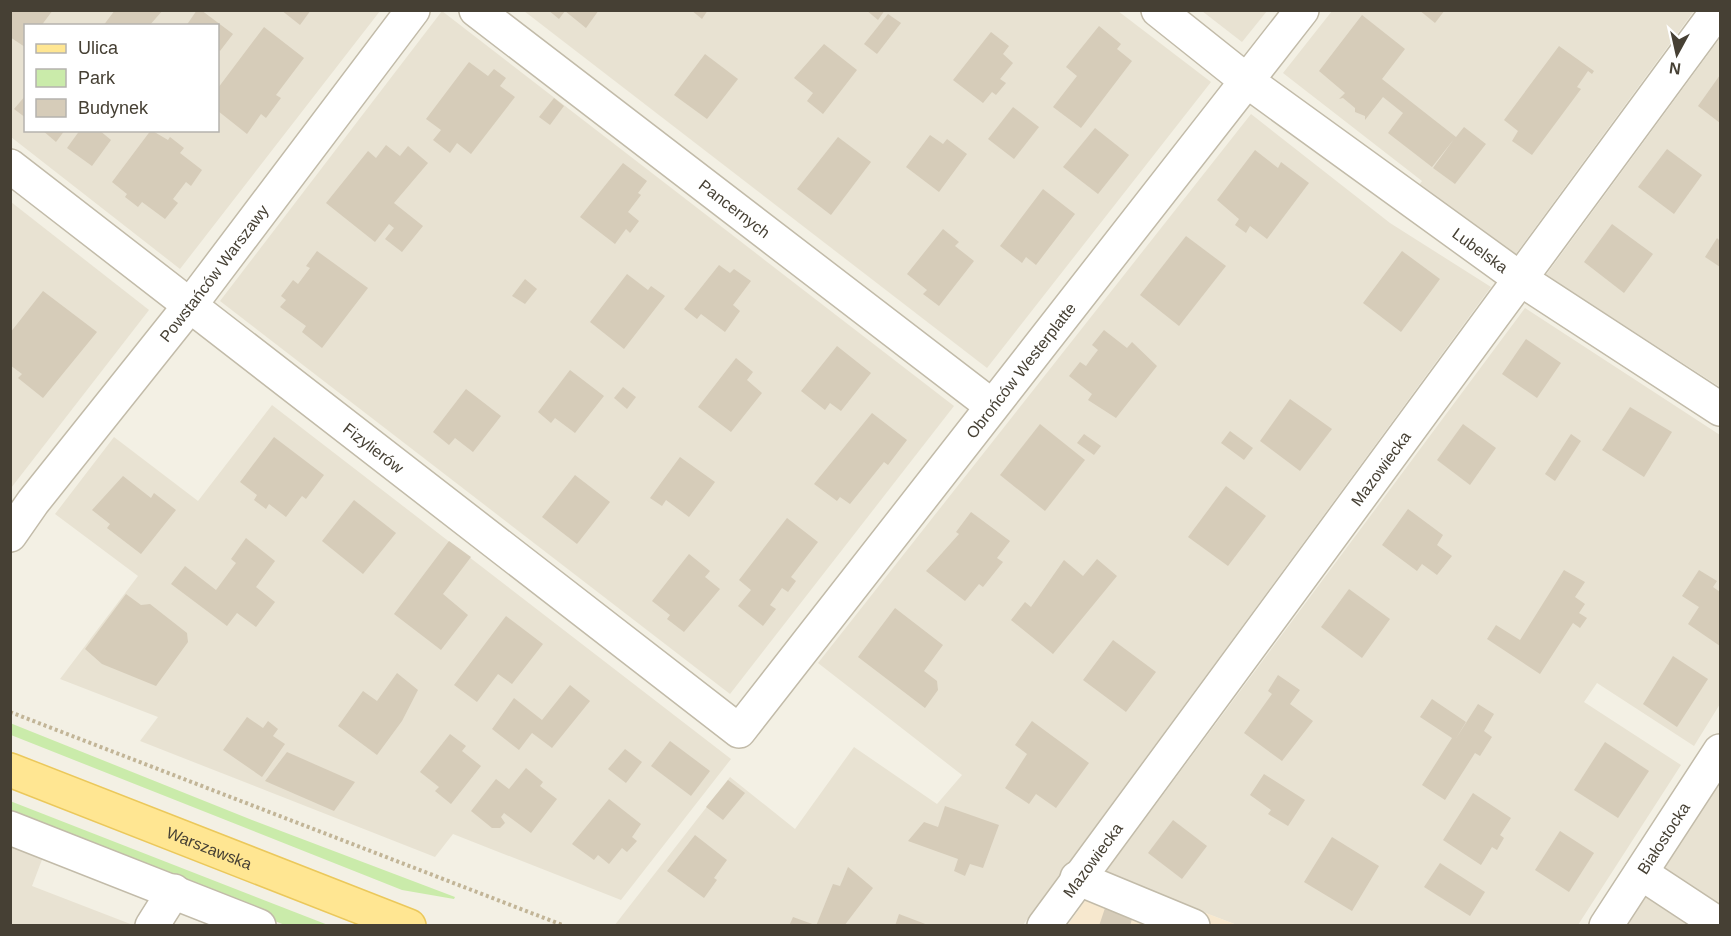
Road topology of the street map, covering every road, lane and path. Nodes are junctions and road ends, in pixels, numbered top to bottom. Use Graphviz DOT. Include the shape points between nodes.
graph roads {
  1 [pos="413,10"];
  2 [pos="476,10"];
  3 [pos="1158,10"];
  4 [pos="1302,10"];
  5 [pos="1718,10"];
  6 [pos="1247,81"];
  7 [pos="10,166"];
  8 [pos="1519,278"];
  9 [pos="191,304"];
  10 [pos="992,406"];
  11 [pos="1720,409"];
  12 [pos="10,535"];
  13 [pos="10,712"];
  14 [pos="739,730"];
  15 [pos="1720,751"];
  16 [pos="10,770"];
  17 [pos="10,828"];
  18 [pos="1641,873"];
  19 [pos="1077,878"];
  20 [pos="174,891"];
  21 [pos="1720,925"];
  22 [pos="152,926"];
  23 [pos="259,926"];
  24 [pos="410,926"];
  25 [pos="565,926"];
  26 [pos="1044,926"];
  27 [pos="1193,926"];
  28 [pos="1606,926"];
  1 -- 9 [label="street, Powstańców Warszawy"];
  2 -- 10 [label="street, Pancernych"];
  3 -- 6 [label="street, Lubelska"];
  4 -- 6 [label="street, Obrońców Westerplatte"];
  5 -- 8 [label="street, Mazowiecka"];
  6 -- 8 [label="street, Lubelska"];
  6 -- 10 [label="street, Obrońców Westerplatte"];
  7 -- 9 [label="street, Fizylierów"];
  8 -- 11 [label="street, Lubelska"];
  8 -- 19 [label="street, Mazowiecka"];
  9 -- 12 [label="street, Powstańców Warszawy"];
  9 -- 14 [label="street, Fizylierów"];
  10 -- 14 [label="street, Obrońców Westerplatte"];
  13 -- 25 [label="path"];
  15 -- 18 [label="street, Białostocka"];
  16 -- 24 [label="main road, Warszawska"];
  17 -- 20 [label="street"];
  18 -- 21 [label="street"];
  18 -- 28 [label="street, Białostocka"];
  19 -- 26 [label="street, Mazowiecka"];
  19 -- 27 [label="street"];
  20 -- 22 [label="street"];
  20 -- 23 [label="street"];
}
